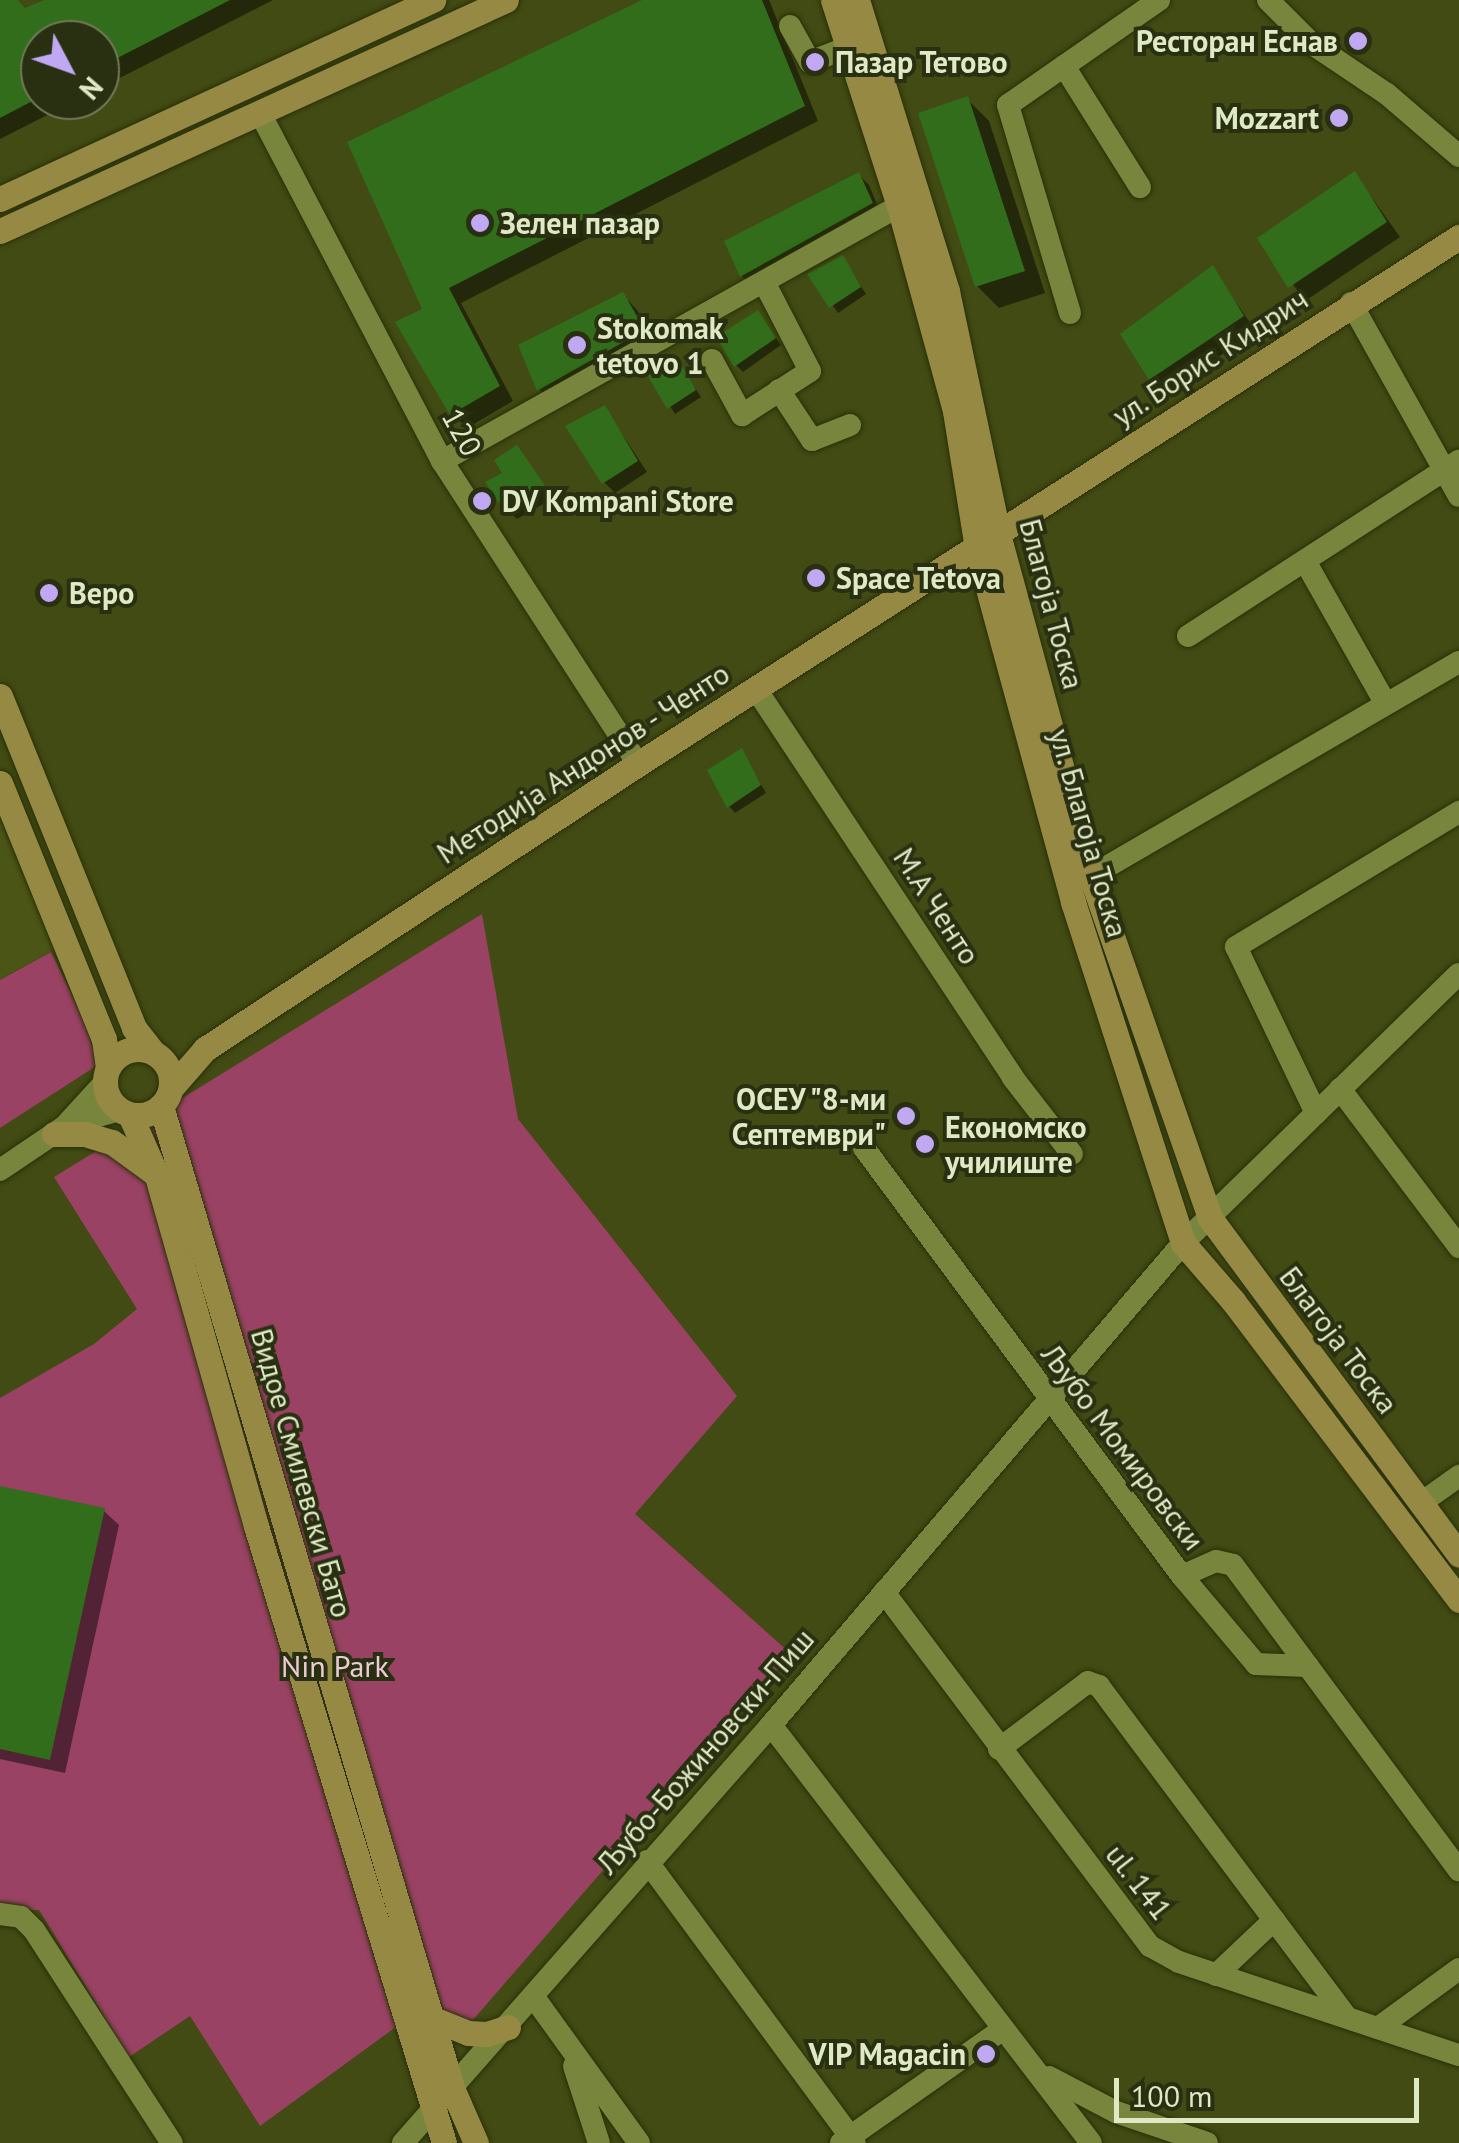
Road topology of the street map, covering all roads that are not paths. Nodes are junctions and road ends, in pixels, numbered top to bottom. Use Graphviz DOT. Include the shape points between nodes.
graph roads {
  1 [pos="433,0"];
  2 [pos="506,0"];
  3 [pos="833,0"];
  4 [pos="857,0"];
  5 [pos="1159,0"];
  6 [pos="1268,0"];
  7 [pos="790,26"];
  8 [pos="848,47"];
  9 [pos="1064,66"];
  10 [pos="260,113"];
  11 [pos="1459,156"];
  12 [pos="1140,187"];
  13 [pos="0,199"];
  14 [pos="899,206"];
  15 [pos="0,231"];
  16 [pos="1459,236"];
  17 [pos="764,282"];
  18 [pos="1351,303"];
  19 [pos="1070,313"];
  20 [pos="712,360"];
  21 [pos="779,390"];
  22 [pos="850,425"];
  23 [pos="442,461"];
  24 [pos="1452,465"];
  25 [pos="1459,496"];
  26 [pos="988,541"];
  27 [pos="1305,561"];
  28 [pos="1188,636"];
  29 [pos="1459,662"];
  30 [pos="756,688"];
  31 [pos="0,696"];
  32 [pos="1386,704"];
  33 [pos="638,764"];
  34 [pos="0,783"];
  35 [pos="1459,812"];
  36 [pos="1091,876"];
  37 [pos="1459,974"];
  38 [pos="205,1049"];
  39 [pos="155,1053"];
  40 [pos="106,1075"];
  41 [pos="1340,1089"];
  42 [pos="166,1097"];
  43 [pos="126,1112"];
  44 [pos="1316,1113"];
  45 [pos="59,1130"];
  46 [pos="864,1148"];
  47 [pos="1072,1154"];
  48 [pos="0,1170"];
  49 [pos="157,1176"];
  50 [pos="1210,1218"];
  51 [pos="1183,1243"];
  52 [pos="1459,1247"];
  53 [pos="1049,1397"];
  54 [pos="1459,1476"];
  55 [pos="1421,1503"];
  56 [pos="1459,1555"];
  57 [pos="1182,1576"];
  58 [pos="884,1592"];
  59 [pos="1459,1600"];
  60 [pos="1308,1666"];
  61 [pos="771,1725"];
  62 [pos="1000,1749"];
  63 [pos="647,1861"];
  64 [pos="1459,1870"];
  65 [pos="0,1914"];
  66 [pos="1274,1920"];
  67 [pos="1459,1969"];
  68 [pos="1216,1975"];
  69 [pos="533,1996"];
  70 [pos="431,2018"];
  71 [pos="1347,2018"];
  72 [pos="508,2027"];
  73 [pos="1378,2028"];
  74 [pos="1002,2030"];
  75 [pos="570,2050"];
  76 [pos="1459,2055"];
  77 [pos="1036,2068"];
  78 [pos="452,2088"];
  79 [pos="431,2112"];
  80 [pos="849,2141"];
  81 [pos="172,2143"];
  82 [pos="403,2143"];
  83 [pos="444,2143"];
  84 [pos="476,2143"];
  85 [pos="599,2143"];
  86 [pos="639,2143"];
  87 [pos="1091,2143"];
  88 [pos="1207,2143"];
  1 -- 13 [label="street"];
  2 -- 10 [label="street"];
  3 -- 8 [label="street, ул. Благоја Тоска"];
  4 -- 26 [label="street, Благоја Тоска" via="947,291"];
  5 -- 9 [label="street"];
  6 -- 11 [label="street" via="1311,44 1387,94"];
  7 -- 8 [label="street" via="810,62"];
  8 -- 14 [label="street, ул. Благоја Тоска"];
  9 -- 12 [label="street"];
  9 -- 19 [label="street" via="1008,105 1008,114"];
  10 -- 15 [label="street"];
  10 -- 23 [label="street, 120"];
  14 -- 17 [label="street"];
  14 -- 26 [label="street, ул. Благоја Тоска"];
  16 -- 18 [label="street, ул. Борис Кидрич"];
  17 -- 21 [label="street" via="810,370"];
  17 -- 23 [label="street"];
  18 -- 24 [label="street"];
  18 -- 26 [label="street, ул. Борис Кидрич"];
  20 -- 21 [label="street" via="742,415"];
  21 -- 22 [label="street" via="812,440"];
  23 -- 33 [label="street, 120"];
  24 -- 25 [label="street"];
  24 -- 27 [label="street"];
  26 -- 30 [label="street, Методија Андонов - Ченто"];
  26 -- 36 [label="street, Благоја Тоска"];
  26 -- 51 [label="street, ул. Благоја Тоска" via="1073,902"];
  27 -- 28 [label="street"];
  27 -- 32 [label="street"];
  29 -- 32 [label="street"];
  30 -- 33 [label="street, Методија Андонов - Ченто"];
  30 -- 47 [label="street, М.А Ченто" via="1013,1078"];
  31 -- 39 [label="street" via="134,1028"];
  32 -- 36 [label="street"];
  33 -- 38 [label="street, Методија Андонов - Ченто"];
  34 -- 40 [label="street" via="104,1039"];
  35 -- 44 [label="street" via="1236,947"];
  36 -- 50 [label="street, Благоја Тоска"];
  37 -- 41 [label="street, Љубо-Божиновски-Пиш"];
  38 -- 39 [label="street, Методија Андонов - Ченто"];
  38 -- 42 [label="street, Методија Андонов - Ченто"];
  39 -- 40 [label="street" via="126,1050"];
  39 -- 42 [label="street" via="172,1075"];
  40 -- 43 [label="street" via="112,1103"];
  40 -- 45 [label="street"];
  41 -- 44 [label="street, Љубо-Божиновски-Пиш"];
  41 -- 52 [label="street"];
  42 -- 43 [label="street" via="152,1112"];
  42 -- 70 [label="street, Видое Смилевски Бато"];
  43 -- 45 [label="street"];
  43 -- 49 [label="street, Видое Смилевски Бато"];
  44 -- 50 [label="street, Љубо-Божиновски-Пиш"];
  45 -- 48 [label="street"];
  45 -- 49 [label="street" via="112,1142"];
  46 -- 53 [label="street, Љубо Момировски"];
  49 -- 79 [label="street, Видое Смилевски Бато"];
  50 -- 51 [label="street, Љубо-Божиновски-Пиш"];
  50 -- 55 [label="street, Благоја Тоска"];
  51 -- 53 [label="street, Љубо-Божиновски-Пиш"];
  51 -- 59 [label="street, ул. Благоја Тоска"];
  53 -- 57 [label="street, Љубо Момировски"];
  53 -- 58 [label="street, Љубо-Божиновски-Пиш"];
  54 -- 55 [label="street"];
  55 -- 56 [label="street, Благоја Тоска"];
  57 -- 60 [label="street" via="1256,1664"];
  57 -- 60 [label="street, Љубо Момировски" via="1216,1561 1233,1564"];
  58 -- 61 [label="street, Љубо-Божиновски-Пиш"];
  58 -- 62 [label="street, ul. 141"];
  60 -- 64 [label="street, Љубо Момировски"];
  61 -- 63 [label="street, Љубо-Божиновски-Пиш"];
  61 -- 74 [label="street"];
  62 -- 66 [label="street" via="1094,1682"];
  62 -- 68 [label="street, ul. 141" via="1150,1946"];
  63 -- 69 [label="street, Љубо-Божиновски-Пиш"];
  63 -- 80 [label="street"];
  65 -- 81 [label="street" via="20,1917 34,1930"];
  66 -- 68 [label="street"];
  66 -- 71 [label="street"];
  67 -- 73 [label="street"];
  68 -- 71 [label="street, ul. 141"];
  69 -- 72 [label="street, Љубо-Божиновски-Пиш"];
  69 -- 75 [label="street"];
  70 -- 72 [label="street" via="468,2033"];
  70 -- 78 [label="street, Видое Смилевски Бато"];
  71 -- 73 [label="street, ul. 141"];
  72 -- 78 [label="street, Љубо-Божиновски-Пиш"];
  73 -- 76 [label="street, ul. 141"];
  74 -- 77 [label="street"];
  74 -- 80 [label="street"];
  75 -- 85 [label="street"];
  75 -- 86 [label="street"];
  77 -- 87 [label="street"];
  77 -- 88 [label="street" via="1080,2096"];
  78 -- 79 [label="street, Љубо-Божиновски-Пиш"];
  78 -- 84 [label="street, Видое Смилевски Бато"];
  79 -- 82 [label="street, Љубо-Божиновски-Пиш"];
  79 -- 83 [label="street, Видое Смилевски Бато"];
}
